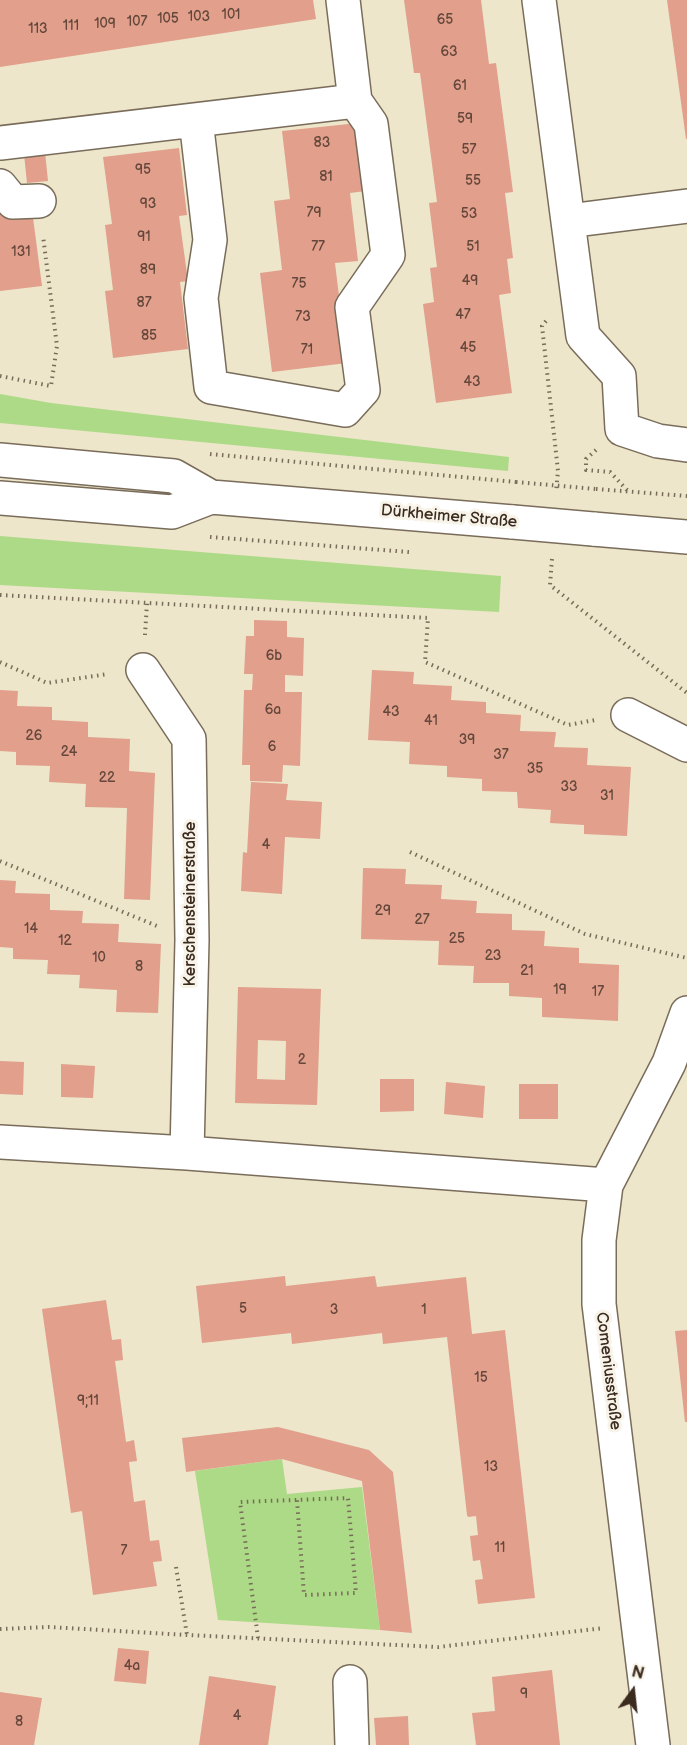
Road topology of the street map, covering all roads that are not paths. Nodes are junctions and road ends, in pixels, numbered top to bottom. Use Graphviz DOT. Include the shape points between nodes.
graph roads {
  1 [pos="343,0"];
  2 [pos="539,0"];
  3 [pos="355,101"];
  4 [pos="196,120"];
  5 [pos="0,143"];
  6 [pos="0,186"];
  7 [pos="39,201"];
  8 [pos="687,206"];
  9 [pos="568,221"];
  10 [pos="687,445"];
  11 [pos="0,460"];
  12 [pos="211,497"];
  13 [pos="0,498"];
  14 [pos="687,537"];
  15 [pos="143,670"];
  16 [pos="628,715"];
  17 [pos="687,745"];
  18 [pos="687,1013"];
  19 [pos="0,1142"];
  20 [pos="187,1153"];
  21 [pos="606,1185"];
  22 [pos="350,1682"];
  23 [pos="352,1745"];
  24 [pos="653,1745"];
  1 -- 3 [label="street"];
  2 -- 9 [label="street"];
  3 -- 4 [label="street"];
  3 -- 4 [label="street" via="371,124 388,255 352,308 363,390 345,410 211,387 201,298 210,240"];
  4 -- 5 [label="street"];
  6 -- 7 [label="street" via="13,202"];
  8 -- 9 [label="street"];
  9 -- 10 [label="street" via="583,336 619,376 622,429 658,441"];
  11 -- 12 [label="street, Dürkheimer Straße" via="174,476"];
  12 -- 13 [label="street, Dürkheimer Straße" via="172,512"];
  12 -- 14 [label="street, Dürkheimer Straße, bridge"];
  15 -- 20 [label="street, Kerschensteinerstraße" via="189,739 192,940"];
  16 -- 17 [label="street"];
  18 -- 21 [label="street, Comeniusstraße" via="669,1063"];
  19 -- 20 [label="street"];
  20 -- 21 [label="street"];
  21 -- 24 [label="street, Comeniusstraße" via="599,1240 599,1304"];
  22 -- 23 [label="street"];
}
